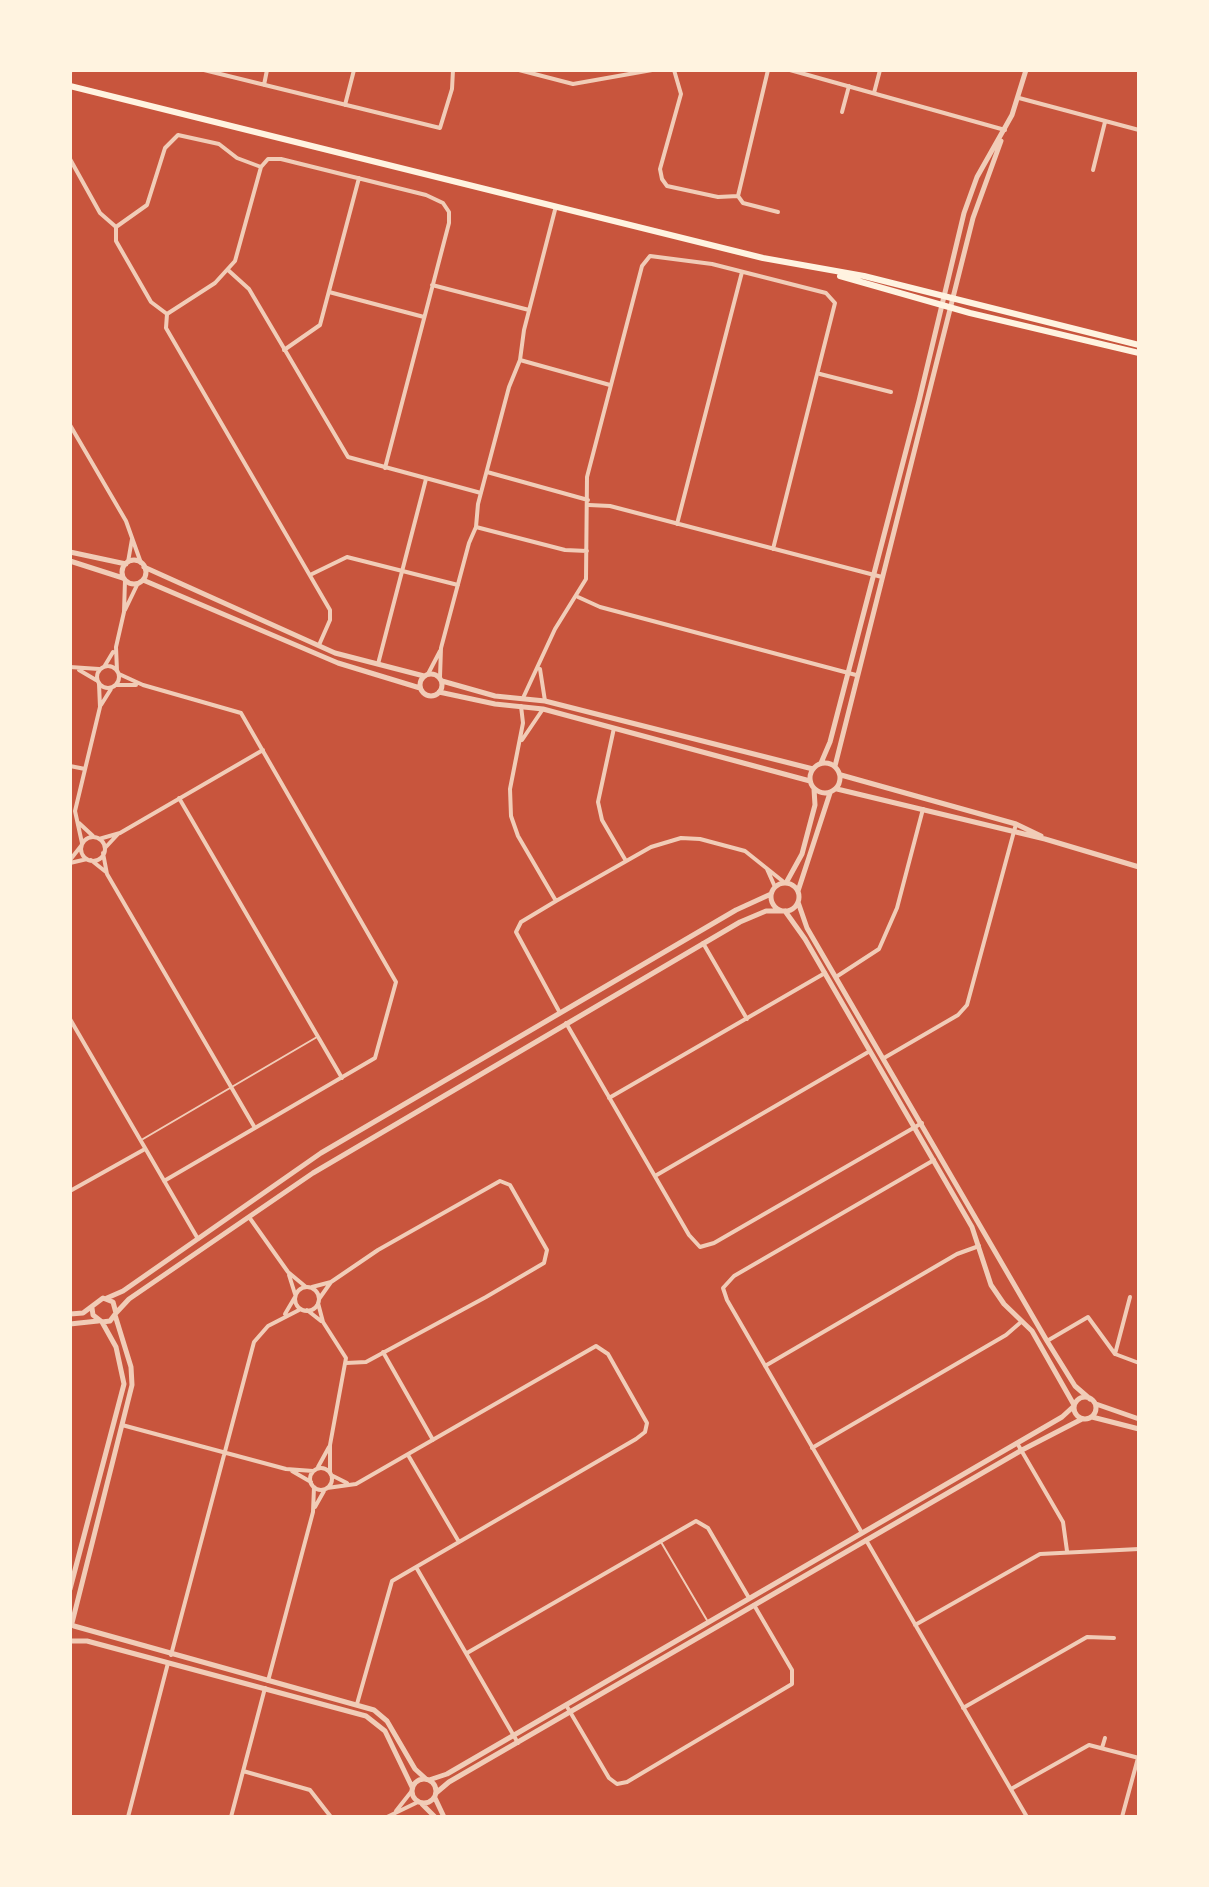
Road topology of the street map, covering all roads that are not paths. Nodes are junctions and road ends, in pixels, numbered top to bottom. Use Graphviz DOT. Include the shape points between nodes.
graph roads {
  1 [pos="204,70"];
  2 [pos="267,70"];
  3 [pos="354,70"];
  4 [pos="453,70"];
  5 [pos="519,70"];
  6 [pos="674,70"];
  7 [pos="768,70"];
  8 [pos="790,70"];
  9 [pos="880,70"];
  10 [pos="1026,70"];
  11 [pos="648,71"];
  12 [pos="534,72"];
  13 [pos="264,85"];
  14 [pos="70,86"];
  15 [pos="849,86"];
  16 [pos="874,93"];
  17 [pos="1019,98"];
  18 [pos="345,105"];
  19 [pos="842,112"];
  20 [pos="1105,121"];
  21 [pos="1005,130"];
  22 [pos="1139,130"];
  23 [pos="70,159"];
  24 [pos="261,167"];
  25 [pos="1093,170"];
  26 [pos="359,178"];
  27 [pos="738,196"];
  28 [pos="557,204"];
  29 [pos="778,212"];
  30 [pos="116,227"];
  31 [pos="228,270"];
  32 [pos="742,272"];
  33 [pos="432,285"];
  34 [pos="329,292"];
  35 [pos="941,301"];
  36 [pos="952,303"];
  37 [pos="529,310"];
  38 [pos="167,314"];
  39 [pos="424,317"];
  40 [pos="1139,345"];
  41 [pos="284,350"];
  42 [pos="1139,353"];
  43 [pos="520,360"];
  44 [pos="819,374"];
  45 [pos="610,385"];
  46 [pos="891,392"];
  47 [pos="70,425"];
  48 [pos="385,468"];
  49 [pos="487,472"];
  50 [pos="426,479"];
  51 [pos="481,493"];
  52 [pos="588,502"];
  53 [pos="677,524"];
  54 [pos="476,527"];
  55 [pos="133,537"];
  56 [pos="773,549"];
  57 [pos="587,551"];
  58 [pos="70,552"];
  59 [pos="70,561"];
  60 [pos="127,563"];
  61 [pos="143,565"];
  62 [pos="402,571"];
  63 [pos="310,575"];
  64 [pos="874,575"];
  65 [pos="882,577"];
  66 [pos="124,579"];
  67 [pos="140,582"];
  68 [pos="458,585"];
  69 [pos="577,597"];
  70 [pos="124,612"];
  71 [pos="319,645"];
  72 [pos="116,647"];
  73 [pos="441,648"];
  74 [pos="377,666"];
  75 [pos="540,666"];
  76 [pos="73,668"];
  77 [pos="103,668"];
  78 [pos="848,672"];
  79 [pos="118,673"];
  80 [pos="426,675"];
  81 [pos="856,675"];
  82 [pos="441,679"];
  83 [pos="98,683"];
  84 [pos="143,685"];
  85 [pos="114,686"];
  86 [pos="420,688"];
  87 [pos="439,692"];
  88 [pos="523,698"];
  89 [pos="545,701"];
  90 [pos="521,706"];
  91 [pos="100,707"];
  92 [pos="543,709"];
  93 [pos="615,728"];
  94 [pos="521,742"];
  95 [pos="263,750"];
  96 [pos="821,763"];
  97 [pos="70,766"];
  98 [pos="835,766"];
  99 [pos="85,769"];
  100 [pos="813,769"];
  101 [pos="841,775"];
  102 [pos="810,781"];
  103 [pos="814,789"];
  104 [pos="837,789"];
  105 [pos="830,793"];
  106 [pos="179,798"];
  107 [pos="923,809"];
  108 [pos="77,821"];
  109 [pos="1016,824"];
  110 [pos="120,833"];
  111 [pos="1014,833"];
  112 [pos="97,838"];
  113 [pos="1045,839"];
  114 [pos="82,844"];
  115 [pos="104,851"];
  116 [pos="88,860"];
  117 [pos="70,861"];
  118 [pos="626,861"];
  119 [pos="764,863"];
  120 [pos="1139,867"];
  121 [pos="107,874"];
  122 [pos="785,883"];
  123 [pos="775,887"];
  124 [pos="798,891"];
  125 [pos="771,894"];
  126 [pos="556,901"];
  127 [pos="798,902"];
  128 [pos="783,911"];
  129 [pos="703,943"];
  130 [pos="825,973"];
  131 [pos="836,977"];
  132 [pos="560,1013"];
  133 [pos="70,1019"];
  134 [pos="747,1019"];
  135 [pos="566,1023"];
  136 [pos="318,1037"];
  137 [pos="870,1051"];
  138 [pos="884,1058"];
  139 [pos="342,1078"];
  140 [pos="231,1088"];
  141 [pos="609,1098"];
  142 [pos="922,1123"];
  143 [pos="914,1127"];
  144 [pos="255,1128"];
  145 [pos="140,1140"];
  146 [pos="145,1149"];
  147 [pos="934,1160"];
  148 [pos="655,1176"];
  149 [pos="164,1181"];
  150 [pos="70,1191"];
  151 [pos="242,1207"];
  152 [pos="249,1217"];
  153 [pos="198,1239"];
  154 [pos="980,1246"];
  155 [pos="205,1249"];
  156 [pos="288,1272"];
  157 [pos="331,1282"];
  158 [pos="308,1287"];
  159 [pos="295,1296"];
  160 [pos="1130,1297"];
  161 [pos="107,1298"];
  162 [pos="318,1301"];
  163 [pos="92,1308"];
  164 [pos="304,1310"];
  165 [pos="70,1314"];
  166 [pos="116,1314"];
  167 [pos="284,1315"];
  168 [pos="1023,1320"];
  169 [pos="100,1321"];
  170 [pos="323,1322"];
  171 [pos="70,1324"];
  172 [pos="1047,1341"];
  173 [pos="383,1352"];
  174 [pos="1115,1354"];
  175 [pos="346,1363"];
  176 [pos="1139,1363"];
  177 [pos="765,1366"];
  178 [pos="1092,1401"];
  179 [pos="1074,1405"];
  180 [pos="1092,1417"];
  181 [pos="1082,1419"];
  182 [pos="1139,1419"];
  183 [pos="114,1423"];
  184 [pos="122,1425"];
  185 [pos="1139,1429"];
  186 [pos="433,1440"];
  187 [pos="1017,1443"];
  188 [pos="330,1445"];
  189 [pos="812,1448"];
  190 [pos="1022,1450"];
  191 [pos="225,1453"];
  192 [pos="408,1455"];
  193 [pos="286,1469"];
  194 [pos="315,1470"];
  195 [pos="330,1473"];
  196 [pos="312,1484"];
  197 [pos="350,1485"];
  198 [pos="326,1488"];
  199 [pos="313,1512"];
  200 [pos="862,1533"];
  201 [pos="661,1540"];
  202 [pos="866,1540"];
  203 [pos="459,1542"];
  204 [pos="1139,1549"];
  205 [pos="1067,1551"];
  206 [pos="416,1567"];
  207 [pos="70,1589"];
  208 [pos="749,1598"];
  209 [pos="754,1605"];
  210 [pos="708,1622"];
  211 [pos="72,1623"];
  212 [pos="915,1625"];
  213 [pos="1114,1638"];
  214 [pos="70,1640"];
  215 [pos="467,1653"];
  216 [pos="171,1655"];
  217 [pos="168,1663"];
  218 [pos="268,1681"];
  219 [pos="265,1688"];
  220 [pos="357,1704"];
  221 [pos="566,1705"];
  222 [pos="963,1708"];
  223 [pos="570,1712"];
  224 [pos="514,1735"];
  225 [pos="1105,1738"];
  226 [pos="518,1743"];
  227 [pos="1102,1748"];
  228 [pos="1138,1758"];
  229 [pos="243,1771"];
  230 [pos="428,1780"];
  231 [pos="1011,1789"];
  232 [pos="412,1790"];
  233 [pos="435,1795"];
  234 [pos="420,1803"];
  235 [pos="394,1813"];
  236 [pos="128,1817"];
  237 [pos="231,1817"];
  238 [pos="331,1817"];
  239 [pos="387,1817"];
  240 [pos="435,1817"];
  241 [pos="444,1817"];
  242 [pos="1027,1817"];
  243 [pos="1122,1817"];
  1 -- 13 [label="street"];
  2 -- 13 [label="street"];
  3 -- 18 [label="street"];
  4 -- 18 [label="street" via="440,128"];
  5 -- 12 [label="street"];
  6 -- 27 [label="street" via="681,94 660,169 662,179 667,186"];
  7 -- 27 [label="street"];
  8 -- 15 [label="street"];
  9 -- 16 [label="street"];
  10 -- 17 [label="street"];
  11 -- 12 [label="street" via="573,84"];
  13 -- 18 [label="street"];
  14 -- 28 [label="main road"];
  15 -- 16 [label="street"];
  15 -- 19 [label="street"];
  16 -- 21 [label="street"];
  17 -- 20 [label="street"];
  17 -- 21 [label="street"];
  20 -- 22 [label="street"];
  20 -- 25 [label="street"];
  21 -- 35 [label="street" via="968,199"];
  21 -- 36 [label="street" via="979,195"];
  23 -- 30 [label="street" via="100,213"];
  24 -- 26 [label="street" via="274,158"];
  24 -- 30 [label="street" via="219,144 178,135 165,148 147,205"];
  24 -- 31 [label="street" via="241,245"];
  26 -- 33 [label="street" via="426,195 446,207 449,223"];
  26 -- 34 [label="street"];
  27 -- 29 [label="street" via="743,203"];
  28 -- 35 [label="main road"];
  28 -- 37 [label="street"];
  30 -- 38 [label="street" via="116,241 151,302"];
  31 -- 38 [label="street"];
  31 -- 41 [label="street" via="249,289"];
  32 -- 44 [label="street" via="831,296 836,311"];
  32 -- 45 [label="street" via="660,256 647,259"];
  32 -- 53 [label="street"];
  33 -- 37 [label="street"];
  33 -- 39 [label="street"];
  34 -- 39 [label="street"];
  34 -- 41 [label="street" via="318,330"];
  35 -- 36 [label="main road"];
  35 -- 64 [label="street"];
  36 -- 40 [label="main road"];
  36 -- 42 [label="main road"];
  36 -- 65 [label="street"];
  37 -- 43 [label="street"];
  38 -- 63 [label="street" via="166,328"];
  39 -- 48 [label="street"];
  41 -- 48 [label="street" via="344,452"];
  43 -- 45 [label="street"];
  43 -- 49 [label="street"];
  44 -- 46 [label="street"];
  44 -- 56 [label="street"];
  45 -- 52 [label="street" via="587,477"];
  47 -- 55 [label="street"];
  48 -- 50 [label="street"];
  49 -- 51 [label="street"];
  49 -- 52 [label="street"];
  50 -- 51 [label="street"];
  50 -- 62 [label="street"];
  51 -- 54 [label="street"];
  52 -- 53 [label="street"];
  52 -- 57 [label="street"];
  53 -- 56 [label="street"];
  54 -- 57 [label="street"];
  54 -- 68 [label="street"];
  55 -- 60 [label="street"];
  55 -- 61 [label="street"];
  56 -- 64 [label="street"];
  57 -- 69 [label="street" via="586,579"];
  58 -- 60 [label="street"];
  59 -- 66 [label="street"];
  60 -- 61 [label="street"];
  60 -- 66 [label="street"];
  61 -- 67 [label="street"];
  61 -- 71 [label="street"];
  62 -- 63 [label="street" via="347,557"];
  62 -- 68 [label="street"];
  62 -- 74 [label="street"];
  63 -- 71 [label="street" via="331,613"];
  64 -- 65 [label="street"];
  64 -- 78 [label="street"];
  65 -- 81 [label="street"];
  66 -- 67 [label="street"];
  66 -- 70 [label="street"];
  67 -- 70 [label="street"];
  67 -- 86 [label="street" via="338,663"];
  68 -- 73 [label="street"];
  69 -- 75 [label="street" via="555,629"];
  69 -- 78 [label="street"];
  70 -- 72 [label="street"];
  71 -- 74 [label="street"];
  72 -- 77 [label="street"];
  72 -- 79 [label="street"];
  73 -- 80 [label="street"];
  73 -- 82 [label="street"];
  74 -- 80 [label="street"];
  75 -- 88 [label="street"];
  75 -- 89 [label="street"];
  76 -- 77 [label="street"];
  76 -- 83 [label="street"];
  77 -- 79 [label="street"];
  77 -- 83 [label="street"];
  78 -- 81 [label="street"];
  78 -- 96 [label="street"];
  79 -- 84 [label="street"];
  79 -- 85 [label="street"];
  80 -- 82 [label="street"];
  80 -- 86 [label="street"];
  81 -- 98 [label="street"];
  82 -- 87 [label="street"];
  82 -- 88 [label="street" via="482,693"];
  83 -- 85 [label="street"];
  83 -- 91 [label="street"];
  84 -- 85 [label="street"];
  84 -- 95 [label="street" via="238,710"];
  85 -- 91 [label="street"];
  86 -- 87 [label="street" via="430,696"];
  87 -- 90 [label="street"];
  88 -- 89 [label="street"];
  89 -- 100 [label="street"];
  90 -- 92 [label="street"];
  90 -- 94 [label="street"];
  91 -- 99 [label="street"];
  92 -- 93 [label="street"];
  92 -- 94 [label="street"];
  93 -- 102 [label="street"];
  93 -- 118 [label="street" via="598,802 602,820"];
  94 -- 126 [label="street" via="510,789 511,816"];
  95 -- 106 [label="street"];
  95 -- 139 [label="street" via="396,982 377,1055"];
  96 -- 98 [label="street"];
  96 -- 100 [label="street"];
  97 -- 99 [label="street"];
  98 -- 101 [label="street"];
  99 -- 108 [label="street"];
  100 -- 102 [label="street"];
  101 -- 104 [label="street"];
  101 -- 109 [label="street"];
  102 -- 103 [label="street"];
  103 -- 105 [label="street"];
  103 -- 122 [label="street" via="802,854"];
  104 -- 105 [label="street"];
  104 -- 107 [label="street"];
  105 -- 124 [label="street"];
  106 -- 110 [label="street"];
  106 -- 136 [label="street"];
  107 -- 111 [label="street"];
  107 -- 131 [label="street" via="897,908 879,949"];
  108 -- 112 [label="street"];
  108 -- 114 [label="street"];
  109 -- 111 [label="street"];
  109 -- 113 [label="street"];
  110 -- 112 [label="street"];
  110 -- 115 [label="street"];
  111 -- 113 [label="street"];
  111 -- 138 [label="street" via="967,1005"];
  112 -- 114 [label="street"];
  112 -- 115 [label="street"];
  113 -- 120 [label="street"];
  114 -- 116 [label="street"];
  114 -- 117 [label="street"];
  115 -- 116 [label="street"];
  115 -- 121 [label="street"];
  116 -- 117 [label="street"];
  116 -- 121 [label="street"];
  118 -- 119 [label="street" via="660,843 691,837 745,851"];
  118 -- 126 [label="street"];
  119 -- 122 [label="street"];
  119 -- 123 [label="street"];
  121 -- 140 [label="street"];
  122 -- 123 [label="street"];
  122 -- 124 [label="street"];
  123 -- 125 [label="street"];
  124 -- 127 [label="street"];
  125 -- 128 [label="street" via="774,906"];
  125 -- 132 [label="street"];
  126 -- 132 [label="street" via="521,922 516,932"];
  127 -- 128 [label="street"];
  127 -- 131 [label="street"];
  128 -- 129 [label="street" via="757,914"];
  128 -- 130 [label="street"];
  129 -- 134 [label="street"];
  129 -- 135 [label="street"];
  130 -- 134 [label="street"];
  130 -- 137 [label="street"];
  131 -- 138 [label="street"];
  132 -- 151 [label="street" via="321,1153"];
  133 -- 145 [label="street"];
  134 -- 141 [label="street"];
  135 -- 141 [label="street"];
  135 -- 152 [label="street" via="313,1173"];
  136 -- 139 [label="street"];
  136 -- 140 [label="lane"];
  137 -- 143 [label="street"];
  137 -- 148 [label="street"];
  138 -- 142 [label="street"];
  139 -- 144 [label="street"];
  140 -- 144 [label="street"];
  140 -- 145 [label="lane"];
  141 -- 148 [label="street"];
  142 -- 143 [label="street"];
  142 -- 172 [label="street"];
  143 -- 147 [label="street"];
  143 -- 148 [label="street" via="708,1246 694,1243"];
  144 -- 149 [label="street"];
  145 -- 146 [label="street"];
  146 -- 149 [label="street"];
  146 -- 150 [label="street"];
  147 -- 154 [label="street"];
  147 -- 177 [label="street" via="726,1283 723,1292"];
  149 -- 153 [label="street"];
  151 -- 152 [label="street"];
  151 -- 153 [label="street"];
  152 -- 155 [label="street"];
  152 -- 156 [label="street"];
  153 -- 155 [label="street"];
  153 -- 161 [label="street"];
  154 -- 168 [label="street" via="991,1285"];
  154 -- 177 [label="street" via="959,1253"];
  155 -- 166 [label="street" via="129,1299"];
  156 -- 158 [label="street"];
  156 -- 159 [label="street"];
  157 -- 158 [label="street"];
  157 -- 162 [label="street"];
  157 -- 173 [label="street" via="491,1184 510,1185 545,1245 547,1260"];
  158 -- 159 [label="street"];
  158 -- 162 [label="street"];
  159 -- 164 [label="street"];
  159 -- 167 [label="street"];
  160 -- 174 [label="street"];
  161 -- 163 [label="street"];
  161 -- 166 [label="street" via="116,1305"];
  162 -- 164 [label="street"];
  162 -- 170 [label="street"];
  163 -- 165 [label="street"];
  163 -- 169 [label="street"];
  164 -- 167 [label="street"];
  164 -- 170 [label="street"];
  166 -- 169 [label="street"];
  166 -- 184 [label="street" via="133,1379"];
  167 -- 191 [label="street" via="254,1342"];
  168 -- 179 [label="street"];
  168 -- 189 [label="street" via="1006,1335"];
  169 -- 171 [label="street"];
  169 -- 183 [label="street" via="113,1338 124,1376"];
  170 -- 175 [label="street" via="343,1349"];
  172 -- 174 [label="street" via="1088,1317"];
  172 -- 178 [label="street" via="1075,1386"];
  173 -- 175 [label="street" via="363,1363"];
  173 -- 186 [label="street"];
  174 -- 176 [label="street"];
  175 -- 188 [label="street"];
  177 -- 189 [label="street"];
  178 -- 179 [label="street" via="1083,1398"];
  178 -- 180 [label="street"];
  178 -- 182 [label="street"];
  179 -- 181 [label="street"];
  179 -- 187 [label="street"];
  180 -- 181 [label="street"];
  180 -- 185 [label="street"];
  181 -- 190 [label="street"];
  183 -- 184 [label="street"];
  183 -- 207 [label="street"];
  184 -- 191 [label="street"];
  184 -- 211 [label="street"];
  186 -- 192 [label="street"];
  186 -- 203 [label="street" via="596,1346 608,1354 647,1423 642,1435"];
  187 -- 190 [label="street"];
  187 -- 200 [label="street"];
  188 -- 194 [label="street"];
  188 -- 195 [label="street"];
  189 -- 200 [label="street"];
  190 -- 202 [label="street"];
  190 -- 205 [label="street" via="1063,1522"];
  191 -- 193 [label="street"];
  191 -- 216 [label="street"];
  192 -- 197 [label="street"];
  192 -- 203 [label="street"];
  193 -- 194 [label="street"];
  193 -- 196 [label="street"];
  194 -- 195 [label="street"];
  194 -- 196 [label="street"];
  195 -- 197 [label="street"];
  195 -- 198 [label="street"];
  196 -- 198 [label="street"];
  196 -- 199 [label="street"];
  197 -- 198 [label="street"];
  198 -- 199 [label="street"];
  199 -- 218 [label="street"];
  200 -- 208 [label="street"];
  201 -- 208 [label="street" via="692,1522 705,1524"];
  201 -- 210 [label="lane"];
  201 -- 215 [label="street"];
  202 -- 209 [label="street"];
  202 -- 212 [label="street"];
  203 -- 206 [label="street"];
  204 -- 205 [label="street"];
  205 -- 212 [label="street" via="1033,1557"];
  206 -- 215 [label="street"];
  206 -- 220 [label="street" via="388,1588"];
  208 -- 210 [label="street"];
  209 -- 223 [label="street"];
  209 -- 223 [label="street" via="792,1670 792,1684 627,1782 617,1784 609,1778"];
  210 -- 221 [label="street"];
  211 -- 214 [label="street"];
  211 -- 216 [label="street"];
  212 -- 222 [label="street"];
  213 -- 222 [label="street" via="1087,1637"];
  214 -- 217 [label="street"];
  215 -- 224 [label="street"];
  216 -- 218 [label="street"];
  217 -- 219 [label="street"];
  217 -- 236 [label="street"];
  218 -- 220 [label="street"];
  219 -- 229 [label="street"];
  219 -- 232 [label="street" via="372,1718 385,1731"];
  220 -- 230 [label="street" via="387,1721 415,1769"];
  221 -- 223 [label="street"];
  221 -- 224 [label="street"];
  222 -- 231 [label="street"];
  223 -- 226 [label="street"];
  224 -- 226 [label="street"];
  224 -- 230 [label="street"];
  225 -- 227 [label="street"];
  226 -- 233 [label="street"];
  227 -- 228 [label="street"];
  227 -- 231 [label="street" via="1086,1746"];
  228 -- 243 [label="street"];
  229 -- 237 [label="street"];
  229 -- 238 [label="street" via="310,1790"];
  230 -- 232 [label="street" via="417,1781"];
  230 -- 233 [label="street"];
  231 -- 242 [label="street"];
  232 -- 234 [label="street"];
  232 -- 235 [label="street"];
  233 -- 234 [label="street"];
  233 -- 241 [label="street"];
  234 -- 235 [label="street"];
  234 -- 240 [label="street"];
  235 -- 239 [label="street"];
}
